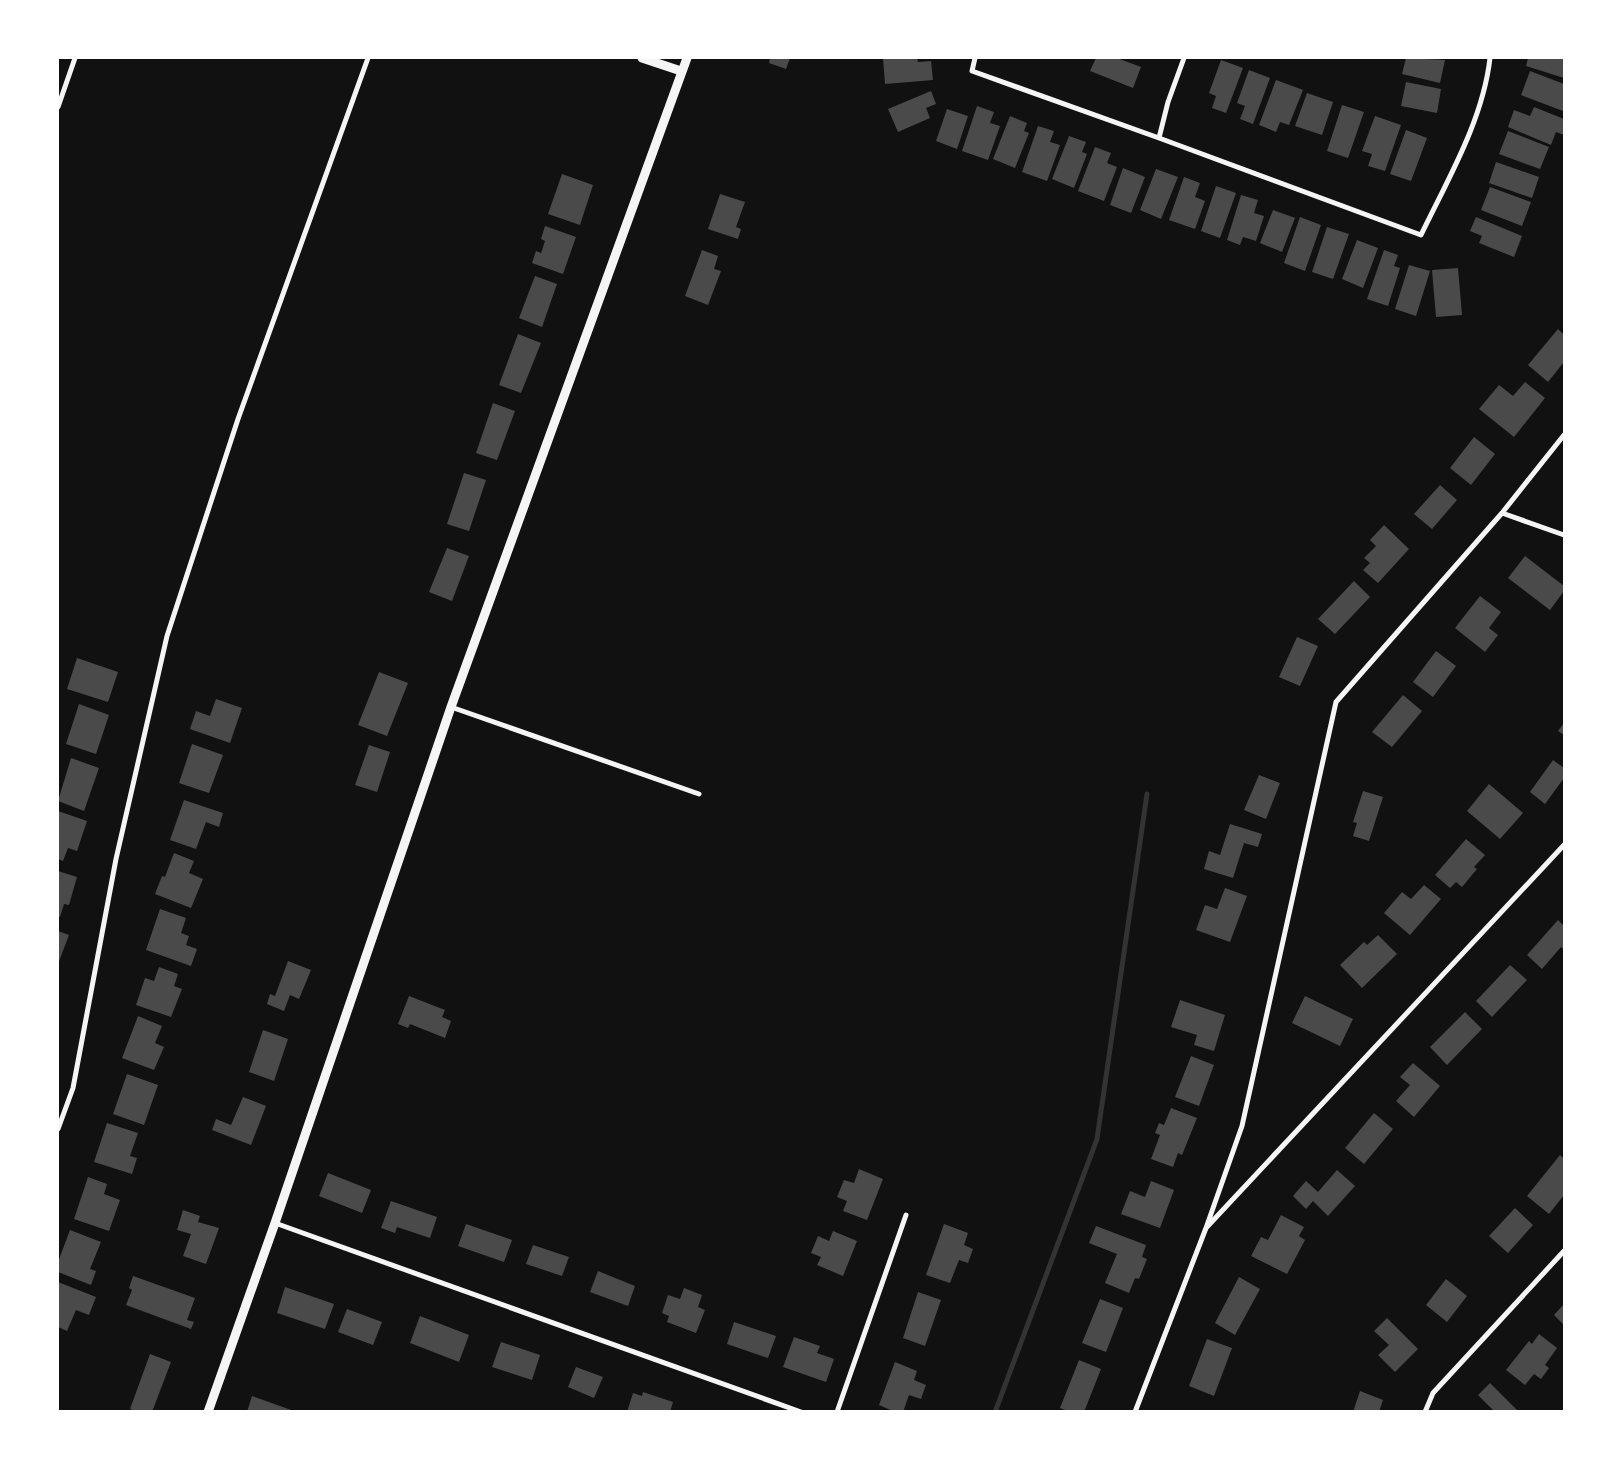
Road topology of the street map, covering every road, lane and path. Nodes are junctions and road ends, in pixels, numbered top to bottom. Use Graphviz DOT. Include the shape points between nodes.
graph roads {
  1 [pos="75,58"];
  2 [pos="368,58"];
  3 [pos="642,58"];
  4 [pos="687,58"];
  5 [pos="976,58"];
  6 [pos="1184,58"];
  7 [pos="1490,58"];
  8 [pos="681,71"];
  9 [pos="58,107"];
  10 [pos="1159,138"];
  11 [pos="1564,436"];
  12 [pos="1502,513"];
  13 [pos="1564,535"];
  14 [pos="451,707"];
  15 [pos="700,794"];
  16 [pos="1564,845"];
  17 [pos="58,1129"];
  18 [pos="906,1215"];
  19 [pos="275,1223"];
  20 [pos="1206,1228"];
  21 [pos="1564,1251"];
  22 [pos="208,1412"];
  23 [pos="801,1412"];
  24 [pos="837,1412"];
  25 [pos="1135,1412"];
  26 [pos="1425,1412"];
  1 -- 9 [label="street"];
  2 -- 17 [label="street" via="238,419 167,636 116,858 73,1088"];
  3 -- 8 [label="street"];
  4 -- 8 [label="street"];
  5 -- 10 [label="street" via="972,72"];
  6 -- 10 [label="street"];
  7 -- 10 [label="street" via="1487,85 1466,140 1421,235"];
  8 -- 14 [label="street"];
  11 -- 12 [label="street"];
  12 -- 13 [label="street"];
  12 -- 20 [label="street" via="1336,702 1242,1126"];
  14 -- 15 [label="street"];
  14 -- 19 [label="street"];
  16 -- 20 [label="street"];
  18 -- 24 [label="street"];
  19 -- 22 [label="street"];
  19 -- 23 [label="street"];
  20 -- 25 [label="street"];
  21 -- 26 [label="street" via="1433,1393"];
}
